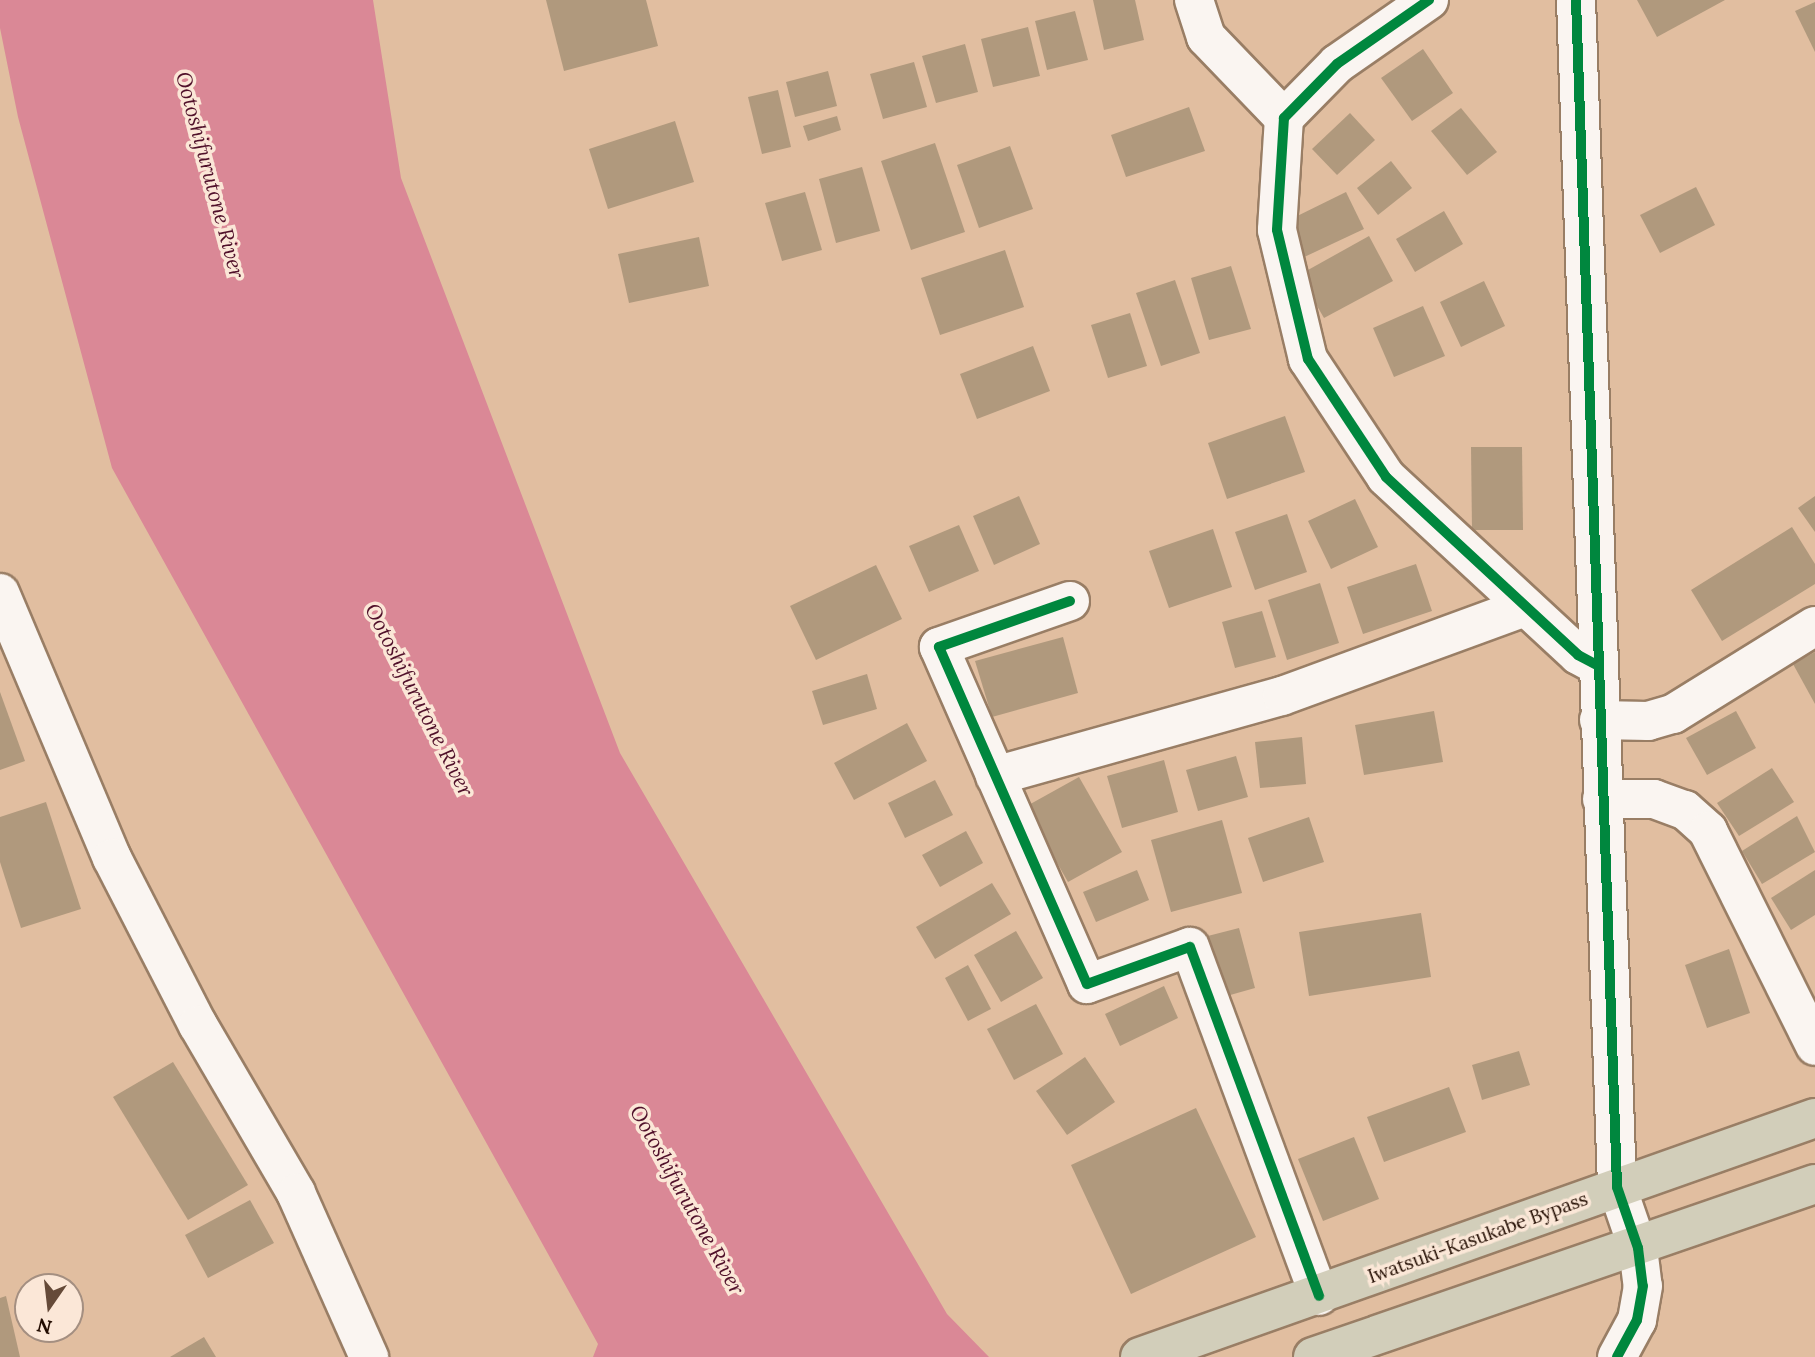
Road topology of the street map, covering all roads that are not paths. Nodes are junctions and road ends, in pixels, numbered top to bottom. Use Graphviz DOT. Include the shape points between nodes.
graph roads {
  1 [pos="1194,0"];
  2 [pos="1429,0"];
  3 [pos="1576,0"];
  4 [pos="1284,118"];
  5 [pos="0,593"];
  6 [pos="1069,601"];
  7 [pos="1525,607"];
  8 [pos="1815,626"];
  9 [pos="1597,664"];
  10 [pos="1600,720"];
  11 [pos="995,776"];
  12 [pos="1602,799"];
  13 [pos="1815,1046"];
  14 [pos="1815,1118"];
  15 [pos="1815,1184"];
  16 [pos="1617,1188"];
  17 [pos="1638,1248"];
  18 [pos="1319,1296"];
  19 [pos="369,1357"];
  20 [pos="1140,1357"];
  21 [pos="1314,1357"];
  22 [pos="1617,1357"];
  1 -- 4 [label="street" via="1206,37"];
  2 -- 4 [label="street" via="1337,64"];
  3 -- 9 [label="street"];
  4 -- 7 [label="street" via="1277,230 1308,359 1386,477"];
  5 -- 19 [label="street" via="112,858 198,1026 296,1194"];
  6 -- 11 [label="street" via="939,647"];
  7 -- 9 [label="street" via="1578,655"];
  7 -- 11 [label="street" via="1282,696"];
  8 -- 10 [label="street" via="1673,714 1648,720"];
  9 -- 10 [label="street"];
  10 -- 12 [label="street"];
  11 -- 18 [label="street" via="1087,984 1190,947"];
  12 -- 13 [label="street" via="1654,799 1685,810 1708,831"];
  12 -- 16 [label="street"];
  14 -- 16 [label="highway, Iwatsuki-Kasukabe Bypass"];
  15 -- 17 [label="highway"];
  16 -- 17 [label="street"];
  16 -- 18 [label="highway, Iwatsuki-Kasukabe Bypass"];
  17 -- 21 [label="highway"];
  17 -- 22 [label="street" via="1643,1286 1637,1320"];
  18 -- 20 [label="highway, Iwatsuki-Kasukabe Bypass"];
}
